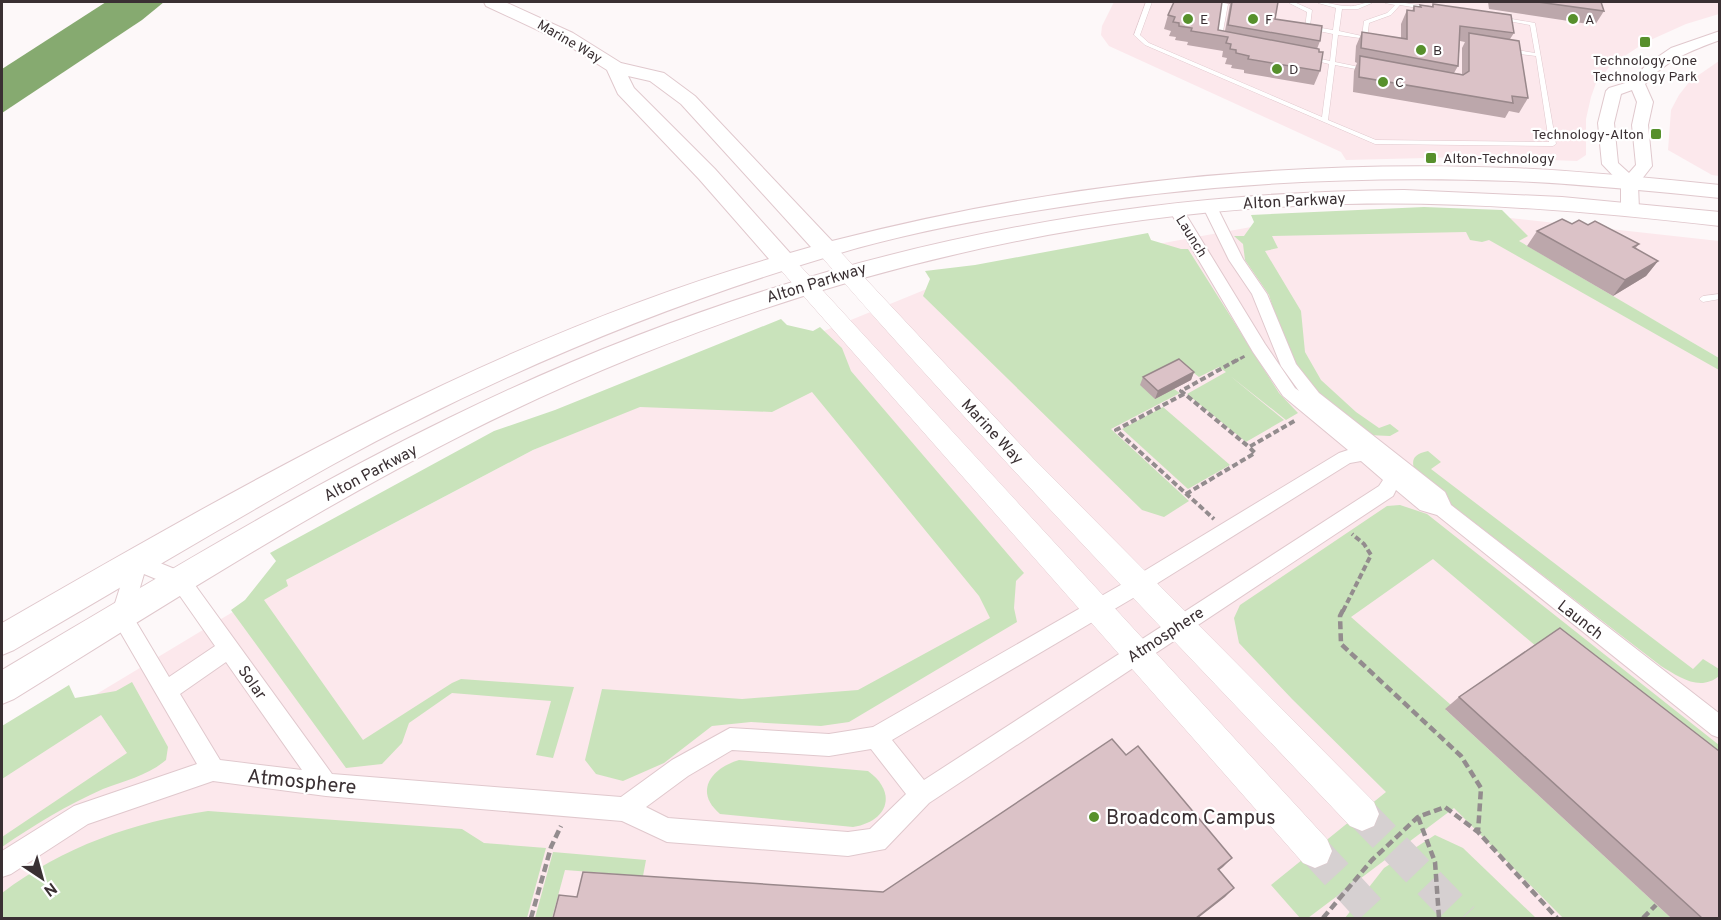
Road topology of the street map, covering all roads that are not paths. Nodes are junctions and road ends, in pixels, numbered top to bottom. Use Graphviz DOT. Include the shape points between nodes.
graph roads {
  1 [pos="492,2"];
  2 [pos="1149,2"];
  3 [pos="1212,2"];
  4 [pos="1290,2"];
  5 [pos="1320,2"];
  6 [pos="1370,2"];
  7 [pos="1388,2"];
  8 [pos="1398,3"];
  9 [pos="1414,4"];
  10 [pos="1339,8"];
  11 [pos="1435,9"];
  12 [pos="1490,17"];
  13 [pos="1335,33"];
  14 [pos="1718,37"];
  15 [pos="1229,44"];
  16 [pos="1504,50"];
  17 [pos="1538,55"];
  18 [pos="1308,58"];
  19 [pos="1331,63"];
  20 [pos="615,67"];
  21 [pos="1377,71"];
  22 [pos="1637,84"];
  23 [pos="1325,121"];
  24 [pos="1629,183"];
  25 [pos="1719,192"];
  26 [pos="1209,205"];
  27 [pos="1175,208"];
  28 [pos="1630,210"];
  29 [pos="1719,219"];
  30 [pos="826,250"];
  31 [pos="1236,260"];
  32 [pos="785,262"];
  33 [pos="1210,263"];
  34 [pos="846,272"];
  35 [pos="807,284"];
  36 [pos="1719,296"];
  37 [pos="1703,299"];
  38 [pos="1372,452"];
  39 [pos="1397,472"];
  40 [pos="138,562"];
  41 [pos="180,580"];
  42 [pos="1138,585"];
  43 [pos="1096,609"];
  44 [pos="121,616"];
  45 [pos="1177,626"];
  46 [pos="2,640"];
  47 [pos="229,649"];
  48 [pos="1136,653"];
  49 [pos="2,688"];
  50 [pos="166,691"];
  51 [pos="1719,728"];
  52 [pos="876,737"];
  53 [pos="213,770"];
  54 [pos="326,785"];
  55 [pos="921,795"];
  56 [pos="624,809"];
  57 [pos="1362,814"];
  58 [pos="1315,851"];
  59 [pos="2,865"];
  1 -- 20 [label="main road, Marine Way" via="567,37"];
  2 -- 23 [label="lane" via="1137,35 1147,44"];
  3 -- 15 [label="lane" via="1225,3 1218,42"];
  4 -- 13 [label="lane" via="1310,11 1307,27"];
  5 -- 10 [label="lane"];
  6 -- 10 [label="lane"];
  7 -- 8 [label="lane"];
  8 -- 9 [label="lane"];
  8 -- 13 [label="lane" via="1389,15 1366,22 1365,38"];
  9 -- 11 [label="lane"];
  10 -- 13 [label="lane"];
  12 -- 17 [label="lane" via="1533,24"];
  13 -- 19 [label="lane"];
  14 -- 22 [label="street" via="1693,43 1667,56"];
  16 -- 17 [label="lane"];
  17 -- 23 [label="lane" via="1553,144 1375,142"];
  18 -- 19 [label="lane"];
  19 -- 21 [label="lane"];
  19 -- 23 [label="lane"];
  20 -- 30 [label="main road, Marine Way" via="657,77 688,100"];
  20 -- 32 [label="main road, Marine Way" via="625,90"];
  22 -- 24 [label="street" via="1645,102 1640,125 1644,166"];
  22 -- 24 [label="street" via="1614,91 1606,123 1610,164"];
  24 -- 25 [label="main road, Alton Parkway"];
  24 -- 28 [label="street"];
  24 -- 30 [label="main road, Alton Parkway" via="1436,174 1202,182 1025,205"];
  26 -- 27 [label="main road, Alton Parkway"];
  26 -- 28 [label="main road, Alton Parkway" via="1425,197"];
  26 -- 31 [label="street, Launch"];
  27 -- 33 [label="street, Launch"];
  27 -- 34 [label="main road, Alton Parkway" via="1020,231"];
  28 -- 29 [label="main road, Alton Parkway"];
  30 -- 32 [label="main road, Alton Parkway"];
  30 -- 34 [label="main road, Marine Way"];
  31 -- 33 [label="street, Launch"];
  31 -- 38 [label="street, Launch" via="1259,294 1289,366 1313,397"];
  32 -- 35 [label="main road, Marine Way"];
  32 -- 40 [label="main road, Alton Parkway" via="624,318 430,402 320,458"];
  33 -- 38 [label="street, Launch" via="1289,392 1310,411"];
  34 -- 35 [label="main road, Alton Parkway"];
  34 -- 42 [label="main road, Marine Way"];
  35 -- 41 [label="main road, Alton Parkway" via="648,340 505,402 383,464"];
  35 -- 43 [label="main road, Marine Way"];
  36 -- 37 [label="lane"];
  38 -- 39 [label="street, Launch"];
  38 -- 42 [label="street" via="1345,458"];
  39 -- 45 [label="street, Atmosphere" via="1386,491"];
  39 -- 51 [label="street, Launch" via="1427,505 1443,510"];
  40 -- 41 [label="street"];
  40 -- 44 [label="street"];
  40 -- 46 [label="main road, Alton Parkway"];
  41 -- 44 [label="main road, Alton Parkway"];
  41 -- 47 [label="street, Solar"];
  42 -- 43 [label="street"];
  42 -- 45 [label="main road, Marine Way"];
  43 -- 48 [label="main road, Marine Way"];
  43 -- 52 [label="street"];
  44 -- 49 [label="main road, Alton Parkway"];
  44 -- 50 [label="street"];
  45 -- 48 [label="street, Atmosphere"];
  45 -- 57 [label="main road, Marine Way"];
  47 -- 50 [label="street"];
  47 -- 54 [label="street, Solar"];
  48 -- 55 [label="street, Atmosphere"];
  48 -- 58 [label="main road, Marine Way"];
  50 -- 53 [label="street"];
  52 -- 55 [label="street"];
  52 -- 56 [label="street" via="829,745 730,739 680,768"];
  53 -- 54 [label="street, Atmosphere"];
  53 -- 59 [label="street, Atmosphere" via="82,814"];
  54 -- 56 [label="street, Atmosphere"];
  55 -- 56 [label="street, Atmosphere" via="876,840 848,844 667,830"];
}
